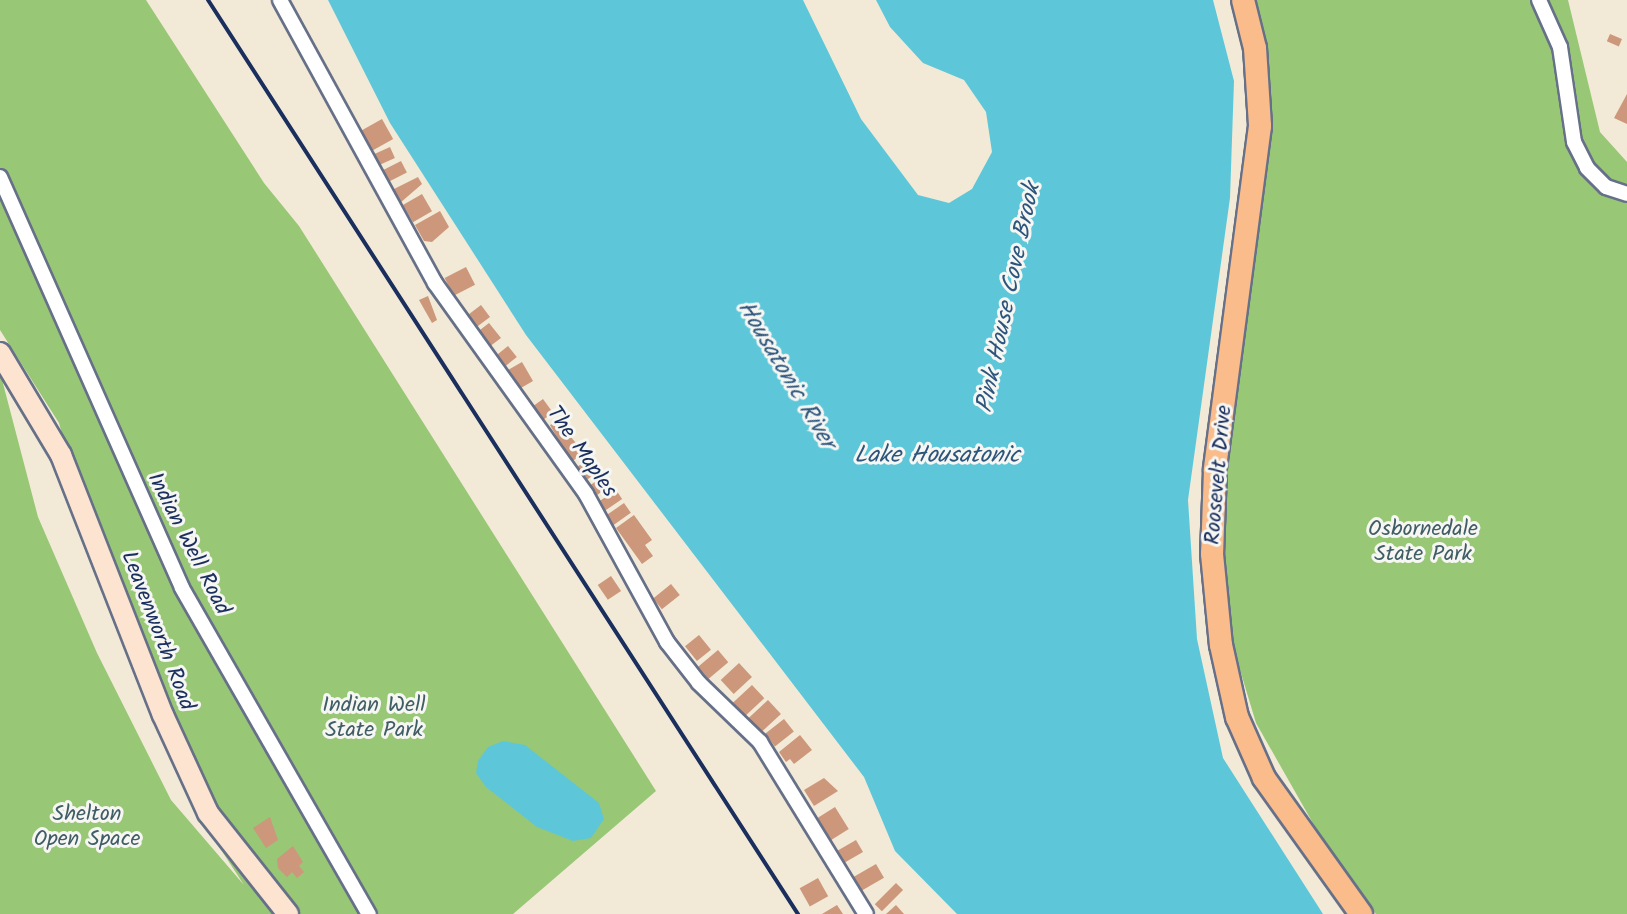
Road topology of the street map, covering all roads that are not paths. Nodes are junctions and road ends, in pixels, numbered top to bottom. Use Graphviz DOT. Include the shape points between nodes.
graph roads {
  1 [pos="280,0"];
  2 [pos="1243,0"];
  3 [pos="1539,0"];
  4 [pos="0,177"];
  5 [pos="1627,194"];
  6 [pos="0,353"];
  7 [pos="288,914"];
  8 [pos="369,914"];
  9 [pos="866,914"];
  10 [pos="1361,914"];
  1 -- 9 [label="street, The Maples" via="435,283 586,494 667,642 699,683 760,742"];
  2 -- 10 [label="main road, Roosevelt Drive" via="1255,48 1260,126 1215,470 1212,554 1221,645 1237,717 1264,778"];
  3 -- 5 [label="street" via="1560,47 1574,142 1596,178"];
  4 -- 8 [label="street, Indian Well Road" via="182,588"];
  6 -- 7 [label="main road, Leavenworth Road" via="61,455 163,715 208,813"];
}
